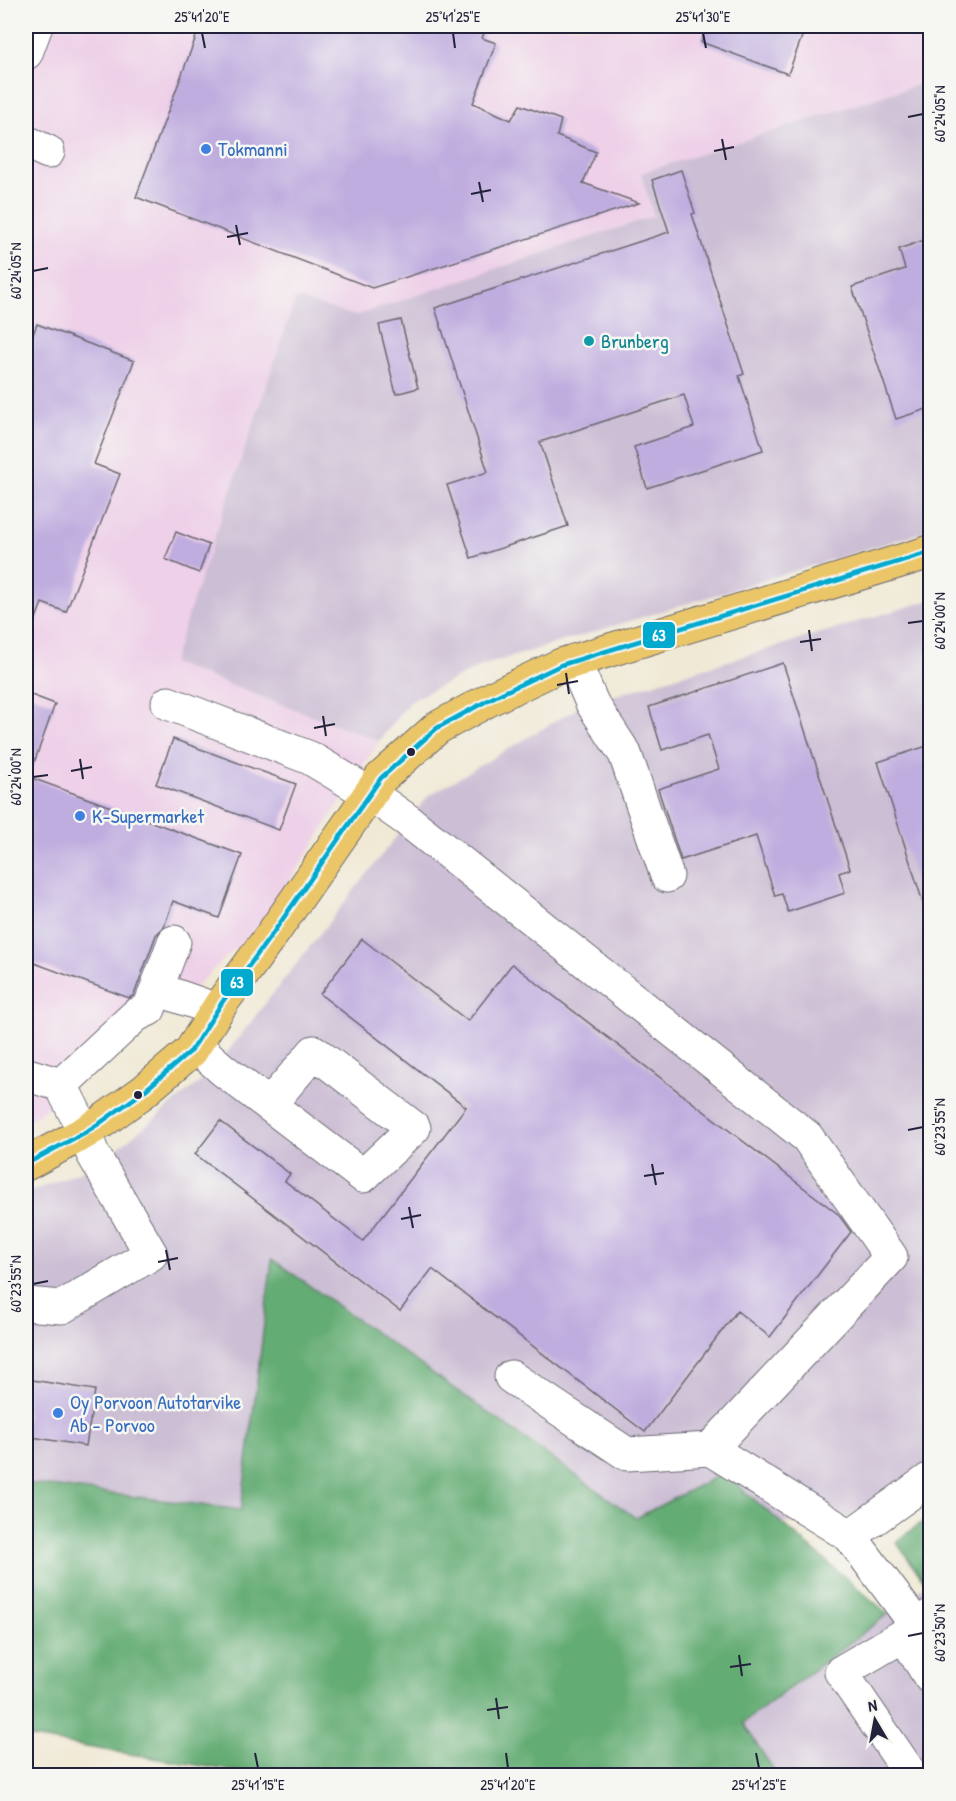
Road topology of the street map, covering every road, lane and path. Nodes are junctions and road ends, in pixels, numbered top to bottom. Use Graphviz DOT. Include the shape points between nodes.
graph roads {
  1 [pos="36,26"];
  2 [pos="26,53"];
  3 [pos="930,552"];
  4 [pos="574,661"];
  5 [pos="168,703"];
  6 [pos="370,794"];
  7 [pos="667,876"];
  8 [pos="174,942"];
  9 [pos="157,989"];
  10 [pos="217,1010"];
  11 [pos="195,1045"];
  12 [pos="28,1075"];
  13 [pos="61,1085"];
  14 [pos="269,1105"];
  15 [pos="84,1133"];
  16 [pos="26,1164"];
  17 [pos="26,1304"];
  18 [pos="511,1377"];
  19 [pos="710,1449"];
  20 [pos="930,1479"];
  21 [pos="850,1536"];
  22 [pos="917,1626"];
  23 [pos="930,1677"];
  24 [pos="912,1776"];
  1 -- 2 [label="street"];
  3 -- 4 [label="main road"];
  4 -- 6 [label="main road" via="437,728 381,778"];
  4 -- 7 [label="street" via="592,703 625,754"];
  5 -- 6 [label="street" via="310,759"];
  6 -- 10 [label="main road"];
  6 -- 19 [label="street" via="807,1137 891,1257"];
  8 -- 9 [label="street"];
  9 -- 10 [label="street"];
  9 -- 13 [label="street" via="149,1009 136,1015"];
  10 -- 11 [label="main road"];
  11 -- 14 [label="street"];
  11 -- 15 [label="main road" via="143,1092"];
  12 -- 13 [label="street"];
  13 -- 15 [label="street"];
  15 -- 16 [label="main road"];
  15 -- 17 [label="street" via="151,1254 62,1307"];
  18 -- 19 [label="street" via="627,1455"];
  19 -- 21 [label="street"];
  20 -- 21 [label="street"];
  21 -- 22 [label="street"];
  22 -- 23 [label="street"];
  22 -- 24 [label="street" via="841,1672"];
}
